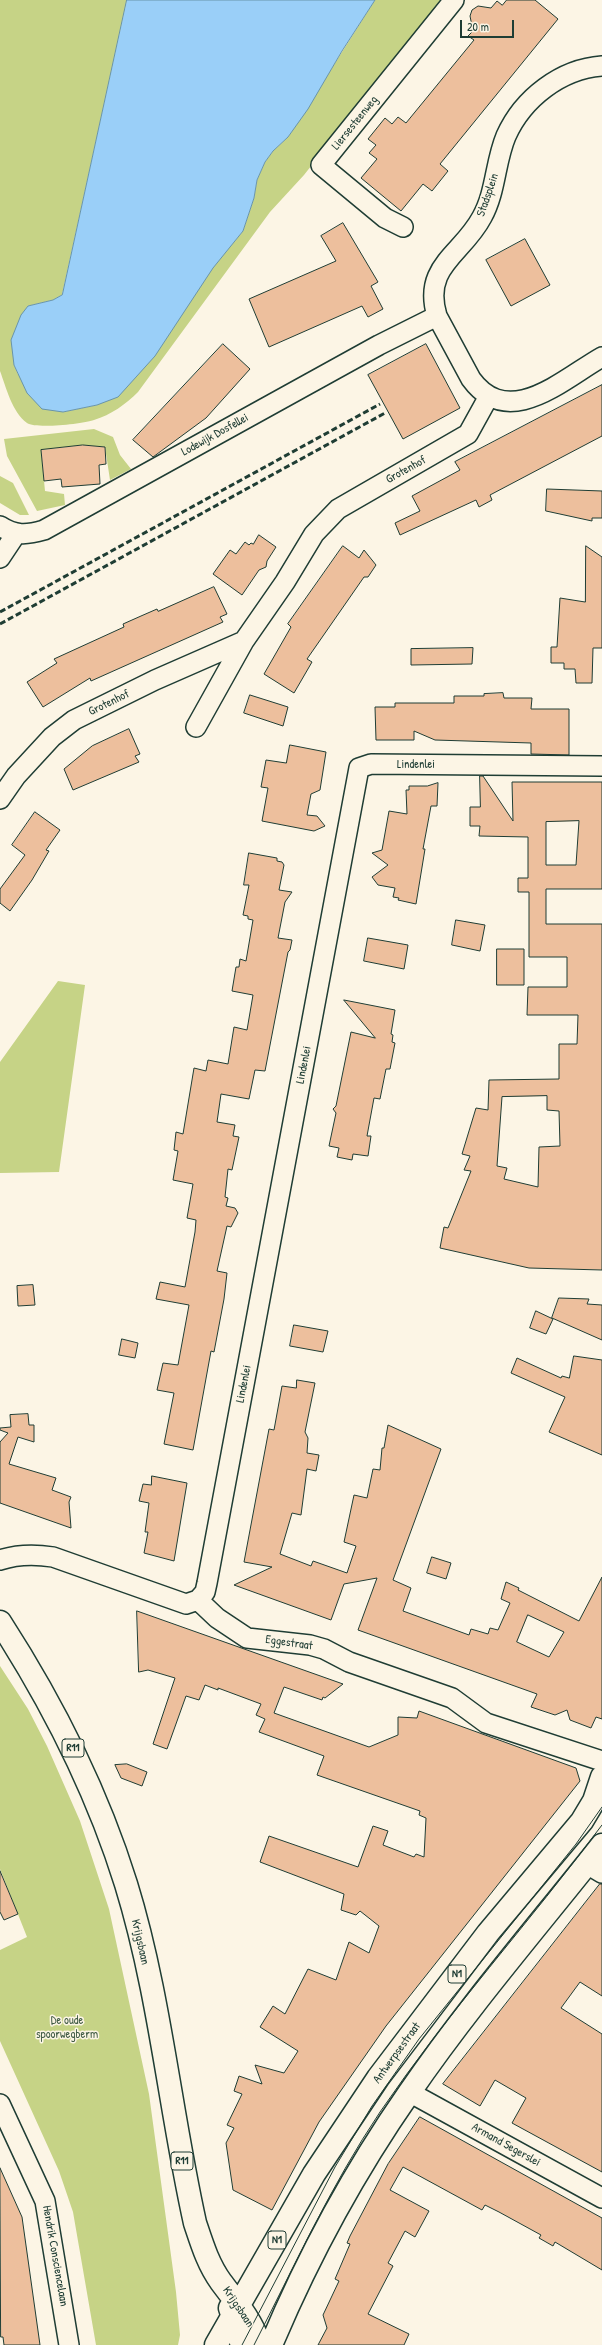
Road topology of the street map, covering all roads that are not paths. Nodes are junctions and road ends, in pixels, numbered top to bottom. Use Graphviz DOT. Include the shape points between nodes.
graph roads {
  1 [pos="454,0"];
  2 [pos="602,66"];
  3 [pos="403,227"];
  4 [pos="437,316"];
  5 [pos="602,357"];
  6 [pos="489,396"];
  7 [pos="8,530"];
  8 [pos="0,558"];
  9 [pos="244,641"];
  10 [pos="196,727"];
  11 [pos="602,766"];
  12 [pos="0,799"];
  13 [pos="0,1560"];
  14 [pos="198,1600"];
  15 [pos="0,1622"];
  16 [pos="602,1761"];
  17 [pos="602,1778"];
  18 [pos="602,1845"];
  19 [pos="594,1869"];
  20 [pos="409,2092"];
  21 [pos="1,2109"];
  22 [pos="602,2198"];
  23 [pos="237,2312"];
  24 [pos="257,2342"];
  25 [pos="69,2345"];
  26 [pos="216,2345"];
  1 -- 3 [label="street, Liersesteenweg" via="321,165 385,218"];
  2 -- 4 [label="street, Stadsplein" via="565,74 525,106 507,135 483,217 441,269 434,293"];
  4 -- 6 [label="street, Stadsplein" via="471,379"];
  4 -- 7 [label="street, Lodewijk Dosfellei" via="379,345 44,530 26,534"];
  5 -- 6 [label="street" via="526,401 513,402"];
  6 -- 9 [label="street, Grotenhof" via="472,428 461,439 338,508 314,534 285,582"];
  7 -- 8 [label="street, Lodewijk Dosfellei"];
  9 -- 10 [label="street, Grotenhof"];
  9 -- 12 [label="street, Grotenhof" via="155,680 74,720 47,742 16,776"];
  11 -- 14 [label="street, Lindenlei" via="371,764 359,768 207,1583 205,1592"];
  13 -- 14 [label="street" via="31,1554 53,1557 186,1604"];
  14 -- 16 [label="street, Eggestraat" via="217,1618 247,1638 324,1649 349,1662 452,1698 486,1723"];
  15 -- 23 [label="main road, Krijgsbaan / R11" via="42,1691 72,1748 90,1786 126,1884 150,1986 195,2223 205,2255"];
  17 -- 23 [label="main road, Antwerpsestraat / N1" via="594,1801 582,1820 488,1933 378,2078 314,2174"];
  18 -- 19 [label="main road"];
  19 -- 20 [label="main road" via="457,2027"];
  20 -- 22 [label="street, Armand Segerslei"];
  20 -- 24 [label="main road" via="384,2130 297,2283"];
  21 -- 25 [label="street, Hendrik Consciencelaan" via="45,2201"];
  23 -- 24 [label="main road, Krijgsbaan / R11"];
  23 -- 26 [label="main road, Antwerpsestraat / N1"];
}
